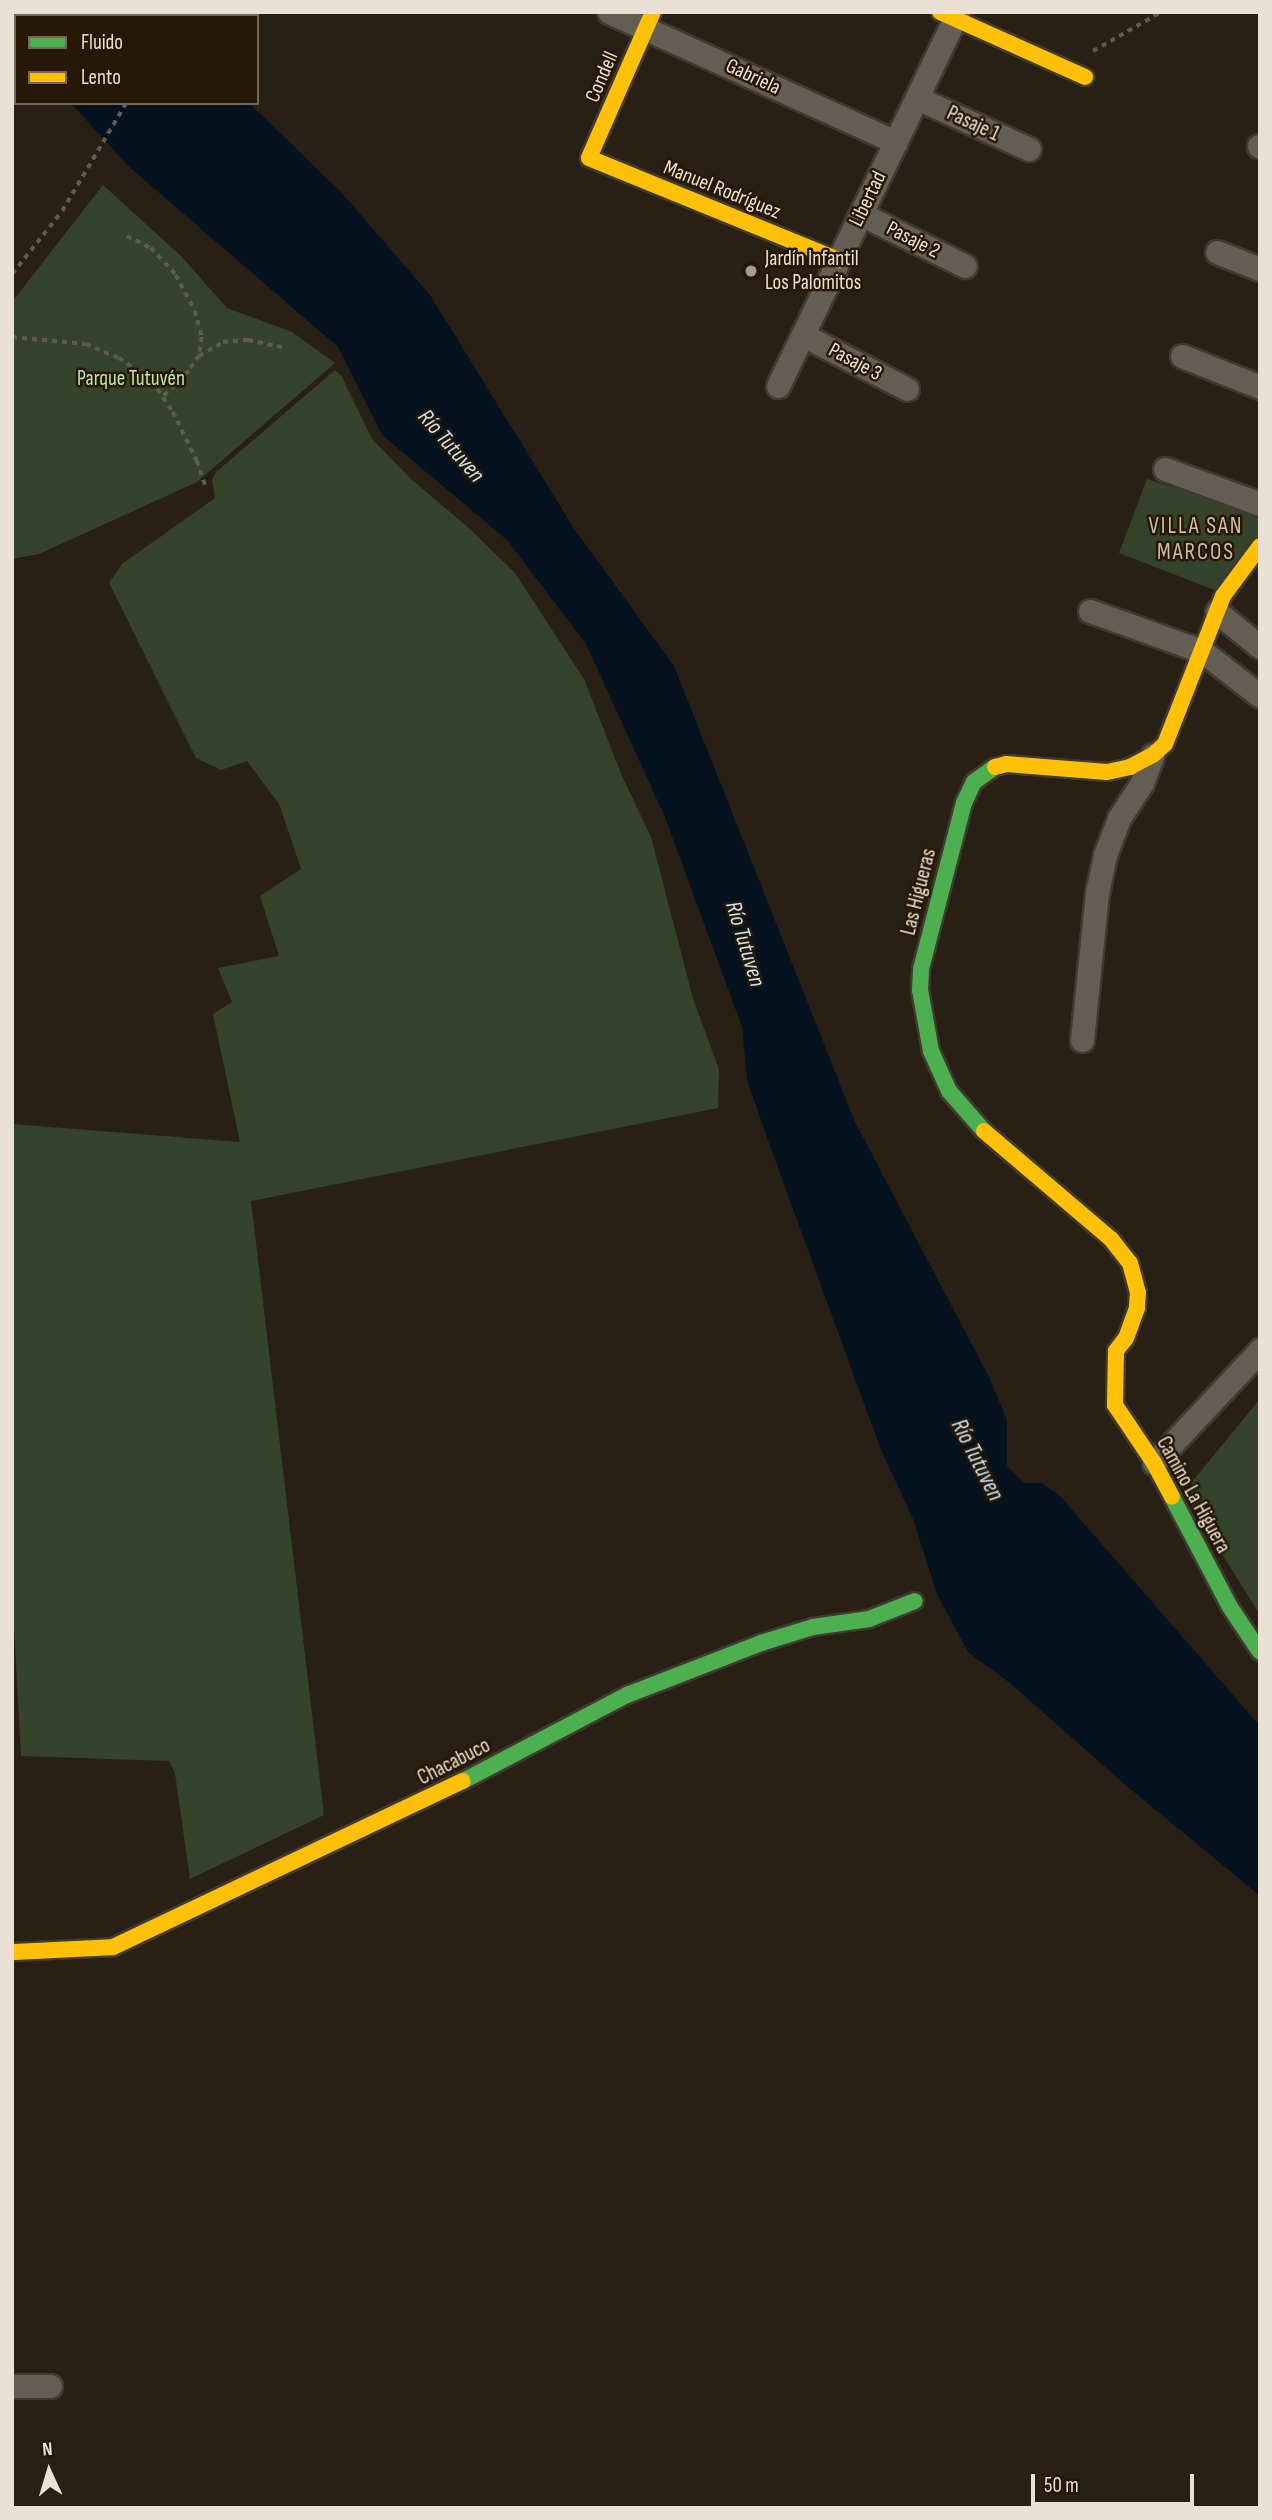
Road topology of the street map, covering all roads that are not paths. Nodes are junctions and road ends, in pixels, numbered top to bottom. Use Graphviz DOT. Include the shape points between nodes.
graph roads {
  1 [pos="609,12"];
  2 [pos="951,14"];
  3 [pos="649,20"];
  4 [pos="1085,77"];
  5 [pos="917,98"];
  6 [pos="896,142"];
  7 [pos="1029,149"];
  8 [pos="589,158"];
  9 [pos="861,214"];
  10 [pos="1217,252"];
  11 [pos="839,260"];
  12 [pos="965,266"];
  13 [pos="1260,269"];
  14 [pos="803,335"];
  15 [pos="1182,356"];
  16 [pos="778,386"];
  17 [pos="1260,387"];
  18 [pos="907,389"];
  19 [pos="1165,469"];
  20 [pos="1260,503"];
  21 [pos="1260,546"];
  22 [pos="1090,611"];
  23 [pos="1217,612"];
  24 [pos="1260,647"];
  25 [pos="1202,651"];
  26 [pos="1260,696"];
  27 [pos="1153,755"];
  28 [pos="1082,1040"];
  29 [pos="1260,1350"];
  30 [pos="1116,1351"];
  31 [pos="1154,1462"];
  32 [pos="915,1601"];
  33 [pos="1260,1652"];
  34 [pos="12,1952"];
  35 [pos="12,2386"];
  36 [pos="50,2386"];
  1 -- 3 [label="street, Gabriela"];
  2 -- 4 [label="street"];
  2 -- 5 [label="street, Libertad"];
  3 -- 6 [label="street, Gabriela"];
  3 -- 8 [label="street, Condell"];
  5 -- 6 [label="street, Libertad"];
  5 -- 7 [label="street, Pasaje 1"];
  6 -- 9 [label="street, Libertad"];
  8 -- 11 [label="street, Manuel Rodríguez"];
  9 -- 11 [label="street, Libertad"];
  9 -- 12 [label="street, Pasaje 2"];
  10 -- 13 [label="street"];
  11 -- 14 [label="street, Libertad"];
  14 -- 16 [label="street, Libertad"];
  14 -- 18 [label="street, Pasaje 3"];
  15 -- 17 [label="street"];
  19 -- 20 [label="street"];
  21 -- 23 [label="street"];
  22 -- 25 [label="street"];
  23 -- 24 [label="street"];
  23 -- 25 [label="street"];
  25 -- 26 [label="street"];
  25 -- 27 [label="street" via="1165,744"];
  27 -- 28 [label="street" via="1105,855"];
  27 -- 30 [label="street, Las Higueras" via="1107,772 1006,764 983,773 967,792 921,969 925,1031 939,1072 956,1100 977,1125 1111,1240 1130,1263 1137,1308 1130,1331"];
  29 -- 31 [label="street"];
  30 -- 31 [label="street, Camino La Higuera" via="1115,1405"];
  31 -- 33 [label="street, Camino La Higuera" via="1230,1607"];
  32 -- 34 [label="street, Chacabuco" via="869,1619 813,1627 761,1643 627,1695 441,1793 113,1947"];
  35 -- 36 [label="street"];
}
